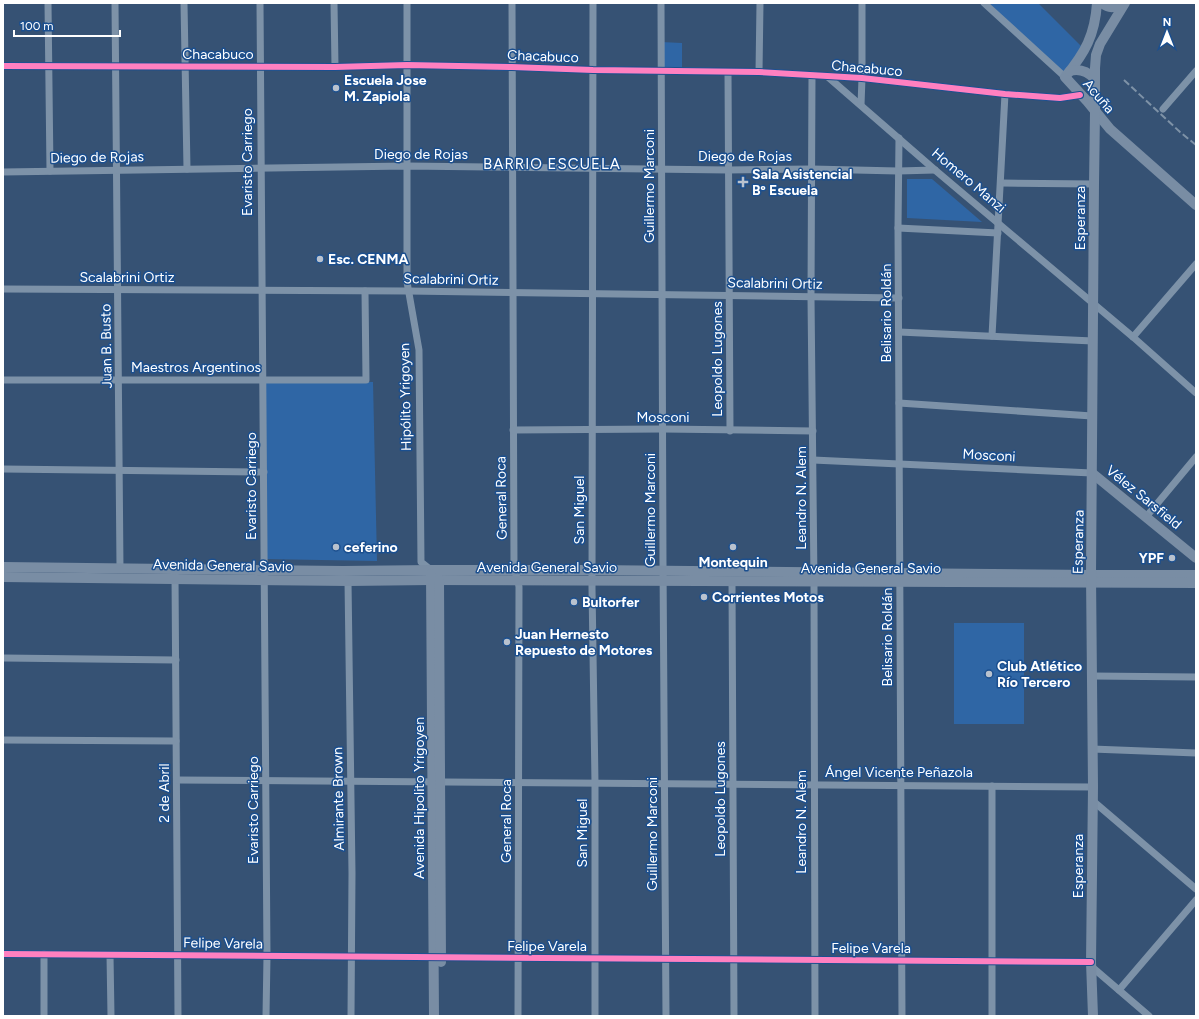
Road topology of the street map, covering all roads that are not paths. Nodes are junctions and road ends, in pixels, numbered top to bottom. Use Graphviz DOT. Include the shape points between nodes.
graph roads {
  1 [pos="48,3"];
  2 [pos="115,3"];
  3 [pos="184,3"];
  4 [pos="260,3"];
  5 [pos="334,3"];
  6 [pos="407,3"];
  7 [pos="512,3"];
  8 [pos="593,3"];
  9 [pos="661,3"];
  10 [pos="760,3"];
  11 [pos="862,3"];
  12 [pos="984,3"];
  13 [pos="1097,3"];
  14 [pos="1102,3"];
  15 [pos="1125,3"];
  16 [pos="407,65"];
  17 [pos="3,66"];
  18 [pos="49,66"];
  19 [pos="116,66"];
  20 [pos="186,66"];
  21 [pos="260,67"];
  22 [pos="334,67"];
  23 [pos="512,67"];
  24 [pos="593,70"];
  25 [pos="662,70"];
  26 [pos="1196,71"];
  27 [pos="728,72"];
  28 [pos="759,72"];
  29 [pos="1068,74"];
  30 [pos="812,76"];
  31 [pos="828,77"];
  32 [pos="862,78"];
  33 [pos="1095,78"];
  34 [pos="1005,94"];
  35 [pos="1080,95"];
  36 [pos="1095,97"];
  37 [pos="861,105"];
  38 [pos="1163,109"];
  39 [pos="1096,112"];
  40 [pos="899,138"];
  41 [pos="1148,162"];
  42 [pos="407,166"];
  43 [pos="514,167"];
  44 [pos="260,168"];
  45 [pos="592,168"];
  46 [pos="662,168"];
  47 [pos="186,169"];
  48 [pos="812,169"];
  49 [pos="117,170"];
  50 [pos="728,170"];
  51 [pos="935,170"];
  52 [pos="50,171"];
  53 [pos="898,171"];
  54 [pos="3,172"];
  55 [pos="1001,183"];
  56 [pos="1094,184"];
  57 [pos="1196,205"];
  58 [pos="998,222"];
  59 [pos="898,228"];
  60 [pos="998,233"];
  61 [pos="1196,264"];
  62 [pos="3,289"];
  63 [pos="118,290"];
  64 [pos="261,291"];
  65 [pos="365,291"];
  66 [pos="408,291"];
  67 [pos="514,293"];
  68 [pos="592,294"];
  69 [pos="662,295"];
  70 [pos="730,296"];
  71 [pos="811,297"];
  72 [pos="899,298"];
  73 [pos="1093,304"];
  74 [pos="899,332"];
  75 [pos="992,336"];
  76 [pos="1133,337"];
  77 [pos="1093,341"];
  78 [pos="3,380"];
  79 [pos="119,380"];
  80 [pos="263,380"];
  81 [pos="1196,393"];
  82 [pos="899,403"];
  83 [pos="1092,416"];
  84 [pos="663,429"];
  85 [pos="513,430"];
  86 [pos="592,430"];
  87 [pos="730,431"];
  88 [pos="813,431"];
  89 [pos="1196,457"];
  90 [pos="813,460"];
  91 [pos="899,464"];
  92 [pos="3,469"];
  93 [pos="120,470"];
  94 [pos="264,472"];
  95 [pos="1092,473"];
  96 [pos="1146,517"];
  97 [pos="1196,558"];
  98 [pos="3,567"];
  99 [pos="120,568"];
  100 [pos="514,569"];
  101 [pos="592,570"];
  102 [pos="176,574"];
  103 [pos="1196,574"];
  104 [pos="265,575"];
  105 [pos="663,576"];
  106 [pos="3,577"];
  107 [pos="434,577"];
  108 [pos="814,577"];
  109 [pos="900,577"];
  110 [pos="1091,579"];
  111 [pos="348,581"];
  112 [pos="518,581"];
  113 [pos="592,581"];
  114 [pos="732,581"];
  115 [pos="1196,583"];
  116 [pos="3,658"];
  117 [pos="176,660"];
  118 [pos="1092,676"];
  119 [pos="1196,677"];
  120 [pos="3,740"];
  121 [pos="176,741"];
  122 [pos="1092,749"];
  123 [pos="1196,753"];
  124 [pos="177,780"];
  125 [pos="266,780"];
  126 [pos="351,782"];
  127 [pos="436,782"];
  128 [pos="519,782"];
  129 [pos="595,783"];
  130 [pos="665,784"];
  131 [pos="733,784"];
  132 [pos="814,784"];
  133 [pos="901,785"];
  134 [pos="992,786"];
  135 [pos="1093,786"];
  136 [pos="1093,801"];
  137 [pos="1196,889"];
  138 [pos="1196,900"];
  139 [pos="3,954"];
  140 [pos="44,954"];
  141 [pos="110,955"];
  142 [pos="178,955"];
  143 [pos="267,956"];
  144 [pos="351,957"];
  145 [pos="437,958"];
  146 [pos="518,958"];
  147 [pos="595,958"];
  148 [pos="666,958"];
  149 [pos="734,959"];
  150 [pos="815,960"];
  151 [pos="902,960"];
  152 [pos="992,961"];
  153 [pos="1092,964"];
  154 [pos="1118,990"];
  155 [pos="44,1016"];
  156 [pos="110,1016"];
  157 [pos="178,1016"];
  158 [pos="266,1016"];
  159 [pos="351,1016"];
  160 [pos="434,1016"];
  161 [pos="441,1016"];
  162 [pos="518,1016"];
  163 [pos="595,1016"];
  164 [pos="666,1016"];
  165 [pos="734,1016"];
  166 [pos="815,1016"];
  167 [pos="902,1016"];
  168 [pos="992,1016"];
  169 [pos="1093,1016"];
  170 [pos="1150,1016"];
  1 -- 18 [label="street"];
  2 -- 19 [label="street, Juan B. Busto"];
  3 -- 20 [label="street"];
  4 -- 21 [label="street, Evaristo Carriego"];
  5 -- 22 [label="street"];
  6 -- 16 [label="street, Hipólito Yrigoyen"];
  7 -- 23 [label="street, General Roca"];
  8 -- 24 [label="street, San Miguel"];
  9 -- 25 [label="street, Guillermo Marconi"];
  10 -- 28 [label="street"];
  11 -- 32 [label="street"];
  12 -- 29 [label="street, Acuña"];
  13 -- 29 [label="main road" via="1092,36 1082,56"];
  14 -- 15 [label="main road" via="1112,8"];
  15 -- 33 [label="main road, Esperanza" via="1100,44 1096,55"];
  16 -- 22 [label="street, Chacabuco"];
  16 -- 23 [label="street, Chacabuco"];
  16 -- 42 [label="street, Hipólito Yrigoyen"];
  17 -- 18 [label="street, Chacabuco"];
  18 -- 19 [label="street, Chacabuco"];
  18 -- 52 [label="street"];
  19 -- 20 [label="street, Chacabuco"];
  19 -- 49 [label="street, Juan B. Busto"];
  20 -- 21 [label="street, Chacabuco"];
  20 -- 47 [label="street"];
  21 -- 22 [label="street, Chacabuco"];
  21 -- 44 [label="street, Evaristo Carriego"];
  23 -- 24 [label="street, Chacabuco"];
  23 -- 43 [label="street, General Roca"];
  24 -- 25 [label="street, Chacabuco"];
  24 -- 45 [label="street, San Miguel"];
  25 -- 27 [label="street, Chacabuco"];
  25 -- 46 [label="street, Guillermo Marconi"];
  26 -- 38 [label="street"];
  27 -- 28 [label="street, Chacabuco"];
  27 -- 50 [label="street, Leopoldo Lugones"];
  28 -- 30 [label="street, Chacabuco"];
  29 -- 33 [label="main road" via="1081,70"];
  29 -- 35 [label="main road, Acuña"];
  30 -- 31 [label="street, Chacabuco"];
  30 -- 48 [label="street, Leandro N. Alem"];
  31 -- 32 [label="street, Chacabuco"];
  31 -- 37 [label="street, Homero Manzi"];
  32 -- 34 [label="street, Chacabuco"];
  32 -- 37 [label="street"];
  33 -- 35 [label="main road" via="1090,90"];
  33 -- 36 [label="main road, Esperanza"];
  34 -- 35 [label="street, Chacabuco" via="1060,98"];
  34 -- 55 [label="street"];
  35 -- 39 [label="main road, Acuña"];
  36 -- 39 [label="main road, Esperanza"];
  36 -- 41 [label="main road" via="1106,116"];
  37 -- 40 [label="street, Homero Manzi"];
  39 -- 41 [label="main road, Acuña" via="1110,129"];
  39 -- 56 [label="main road, Esperanza"];
  40 -- 51 [label="street, Homero Manzi"];
  40 -- 53 [label="street, Belisario Roldán"];
  41 -- 57 [label="main road, Acuña"];
  42 -- 43 [label="street, Diego de Rojas"];
  42 -- 44 [label="street, Diego de Rojas"];
  42 -- 66 [label="street, Hipólito Yrigoyen"];
  43 -- 45 [label="street, Diego de Rojas"];
  43 -- 67 [label="street, General Roca"];
  44 -- 47 [label="street, Diego de Rojas"];
  44 -- 64 [label="street, Evaristo Carriego"];
  45 -- 46 [label="street, Diego de Rojas"];
  45 -- 68 [label="street, San Miguel"];
  46 -- 50 [label="street, Diego de Rojas"];
  46 -- 69 [label="street, Guillermo Marconi"];
  47 -- 49 [label="street, Diego de Rojas"];
  48 -- 50 [label="street, Diego de Rojas"];
  48 -- 53 [label="street, Diego de Rojas"];
  48 -- 71 [label="street, Leandro N. Alem"];
  49 -- 52 [label="street, Diego de Rojas"];
  49 -- 63 [label="street, Juan B. Busto"];
  50 -- 70 [label="street, Leopoldo Lugones"];
  51 -- 53 [label="street, Diego de Rojas"];
  51 -- 58 [label="street, Homero Manzi"];
  52 -- 54 [label="street, Diego de Rojas"];
  53 -- 59 [label="street, Belisario Roldán"];
  55 -- 56 [label="street"];
  55 -- 58 [label="street"];
  56 -- 73 [label="main road, Esperanza"];
  58 -- 60 [label="street"];
  58 -- 73 [label="street, Homero Manzi"];
  59 -- 60 [label="street"];
  59 -- 72 [label="street, Belisario Roldán"];
  60 -- 75 [label="street"];
  61 -- 76 [label="street"];
  62 -- 63 [label="street, Scalabrini Ortiz"];
  63 -- 64 [label="street, Scalabrini Ortiz"];
  63 -- 79 [label="street, Juan B. Busto"];
  64 -- 65 [label="street, Scalabrini Ortiz"];
  64 -- 80 [label="street, Evaristo Carriego"];
  65 -- 66 [label="street, Scalabrini Ortiz"];
  65 -- 80 [label="street, Maestros Argentinos" via="366,380"];
  66 -- 67 [label="street, Scalabrini Ortiz"];
  66 -- 107 [label="street, Hipólito Yrigoyen" via="419,350 421,562"];
  67 -- 68 [label="street, Scalabrini Ortiz"];
  67 -- 85 [label="street, General Roca"];
  68 -- 69 [label="street, Scalabrini Ortiz"];
  68 -- 86 [label="street, San Miguel"];
  69 -- 70 [label="street, Scalabrini Ortiz"];
  69 -- 84 [label="street, Guillermo Marconi"];
  70 -- 71 [label="street, Scalabrini Ortiz"];
  70 -- 87 [label="street, Leopoldo Lugones"];
  71 -- 72 [label="street, Scalabrini Ortiz"];
  71 -- 88 [label="street, Leandro N. Alem"];
  72 -- 74 [label="street, Belisario Roldán"];
  73 -- 76 [label="street, Homero Manzi"];
  73 -- 77 [label="main road, Esperanza"];
  74 -- 75 [label="street"];
  74 -- 82 [label="street, Belisario Roldán"];
  75 -- 77 [label="street"];
  76 -- 81 [label="street, Homero Manzi"];
  77 -- 83 [label="main road, Esperanza"];
  78 -- 79 [label="street, Maestros Argentinos"];
  79 -- 80 [label="street, Maestros Argentinos"];
  79 -- 93 [label="street, Juan B. Busto"];
  80 -- 94 [label="street, Evaristo Carriego"];
  82 -- 83 [label="street"];
  82 -- 91 [label="street, Belisario Roldán"];
  83 -- 95 [label="main road, Esperanza"];
  84 -- 86 [label="street, Mosconi"];
  84 -- 87 [label="street, Mosconi"];
  84 -- 105 [label="street, Guillermo Marconi"];
  85 -- 86 [label="street, Mosconi"];
  85 -- 100 [label="street, General Roca"];
  86 -- 101 [label="street, San Miguel"];
  87 -- 88 [label="street, Mosconi"];
  88 -- 90 [label="street, Leandro N. Alem"];
  89 -- 96 [label="street"];
  90 -- 91 [label="street, Mosconi"];
  90 -- 108 [label="street, Leandro N. Alem"];
  91 -- 95 [label="street, Mosconi"];
  91 -- 109 [label="street, Belisario Roldán"];
  92 -- 93 [label="street"];
  93 -- 94 [label="street"];
  93 -- 99 [label="street, Juan B. Busto"];
  94 -- 104 [label="street, Evaristo Carriego"];
  95 -- 96 [label="main road, Vélez Sarsfield"];
  95 -- 110 [label="main road, Esperanza"];
  96 -- 97 [label="main road, Vélez Sarsfield"];
  98 -- 99 [label="main road, Avenida General Savio"];
  99 -- 102 [label="main road, Avenida General Savio"];
  100 -- 101 [label="main road, Avenida General Savio"];
  100 -- 107 [label="main road, Avenida General Savio"];
  100 -- 112 [label="street, General Roca"];
  101 -- 105 [label="main road, Avenida General Savio"];
  101 -- 113 [label="street, San Miguel"];
  102 -- 104 [label="main road, Avenida General Savio"];
  102 -- 106 [label="main road, Avenida General Savio"];
  102 -- 117 [label="street, 2 de Abril"];
  103 -- 110 [label="main road"];
  104 -- 107 [label="main road, Avenida General Savio" via="343,571"];
  104 -- 111 [label="main road, Avenida General Savio"];
  104 -- 125 [label="street, Evaristo Carriego"];
  105 -- 108 [label="main road, Avenida General Savio"];
  105 -- 113 [label="main road, Avenida General Savio"];
  105 -- 114 [label="main road, Avenida General Savio"];
  105 -- 130 [label="street, Guillermo Marconi"];
  107 -- 111 [label="main road, Avenida General Savio"];
  107 -- 112 [label="main road, Avenida General Savio"];
  107 -- 127 [label="main road, Avenida Hipolito Yrigoyen"];
  108 -- 109 [label="main road, Avenida General Savio"];
  108 -- 114 [label="main road, Avenida General Savio"];
  108 -- 132 [label="street, Leandro N. Alem"];
  109 -- 110 [label="main road, Avenida General Savio"];
  109 -- 133 [label="street, Belisario Roldán"];
  110 -- 115 [label="main road"];
  110 -- 118 [label="main road, Esperanza"];
  111 -- 126 [label="street, Almirante Brown"];
  112 -- 113 [label="main road, Avenida General Savio"];
  112 -- 128 [label="street, General Roca"];
  113 -- 129 [label="street, San Miguel"];
  114 -- 131 [label="street, Leopoldo Lugones"];
  116 -- 117 [label="street"];
  117 -- 121 [label="street, 2 de Abril"];
  118 -- 119 [label="street"];
  118 -- 122 [label="main road, Esperanza"];
  120 -- 121 [label="street"];
  121 -- 124 [label="street, 2 de Abril"];
  122 -- 123 [label="street"];
  122 -- 135 [label="main road, Esperanza"];
  124 -- 125 [label="street, Ángel Vicente Peñazola"];
  124 -- 142 [label="street, 2 de Abril"];
  125 -- 126 [label="street, Ángel Vicente Peñazola"];
  125 -- 143 [label="street, Evaristo Carriego"];
  126 -- 127 [label="street, Ángel Vicente Peñazola"];
  126 -- 144 [label="street, Almirante Brown"];
  127 -- 128 [label="street, Ángel Vicente Peñazola"];
  127 -- 145 [label="main road, Avenida Hipolito Yrigoyen"];
  128 -- 129 [label="street, Ángel Vicente Peñazola"];
  128 -- 146 [label="street, General Roca"];
  129 -- 130 [label="street, Ángel Vicente Peñazola"];
  129 -- 147 [label="street, San Miguel"];
  130 -- 131 [label="street, Ángel Vicente Peñazola"];
  130 -- 148 [label="street, Guillermo Marconi"];
  131 -- 132 [label="street, Ángel Vicente Peñazola"];
  131 -- 149 [label="street, Leopoldo Lugones"];
  132 -- 133 [label="street, Ángel Vicente Peñazola"];
  132 -- 150 [label="street, Leandro N. Alem"];
  133 -- 134 [label="street, Ángel Vicente Peñazola"];
  133 -- 151 [label="street, Belisario Roldán"];
  134 -- 135 [label="street, Ángel Vicente Peñazola"];
  134 -- 152 [label="street"];
  135 -- 136 [label="main road, Esperanza"];
  136 -- 137 [label="street"];
  136 -- 153 [label="main road, Esperanza"];
  138 -- 154 [label="street"];
  139 -- 140 [label="street, Felipe Varela"];
  140 -- 141 [label="street, Felipe Varela"];
  140 -- 155 [label="street"];
  141 -- 142 [label="street, Felipe Varela"];
  141 -- 156 [label="street"];
  142 -- 143 [label="street, Felipe Varela"];
  142 -- 157 [label="street, 2 de Abril"];
  143 -- 144 [label="street, Felipe Varela"];
  143 -- 158 [label="street, Evaristo Carriego"];
  144 -- 145 [label="street, Felipe Varela"];
  144 -- 159 [label="street, Almirante Brown"];
  145 -- 146 [label="street, Felipe Varela"];
  145 -- 160 [label="main road, Avenida Hipolito Yrigoyen"];
  145 -- 161 [label="main road, Avenida Hipolito Yrigoyen"];
  146 -- 147 [label="street, Felipe Varela"];
  146 -- 162 [label="street, General Roca"];
  147 -- 148 [label="street, Felipe Varela"];
  147 -- 163 [label="street, San Miguel"];
  148 -- 149 [label="street, Felipe Varela"];
  148 -- 164 [label="street, Guillermo Marconi"];
  149 -- 150 [label="street, Felipe Varela"];
  149 -- 165 [label="street, Leopoldo Lugones"];
  150 -- 151 [label="street, Felipe Varela"];
  150 -- 166 [label="street, Leandro N. Alem"];
  151 -- 152 [label="street, Felipe Varela"];
  151 -- 167 [label="street, Belisario Roldán"];
  152 -- 153 [label="street, Felipe Varela"];
  152 -- 168 [label="street"];
  153 -- 154 [label="street"];
  153 -- 169 [label="main road, Esperanza"];
  154 -- 170 [label="street"];
}
